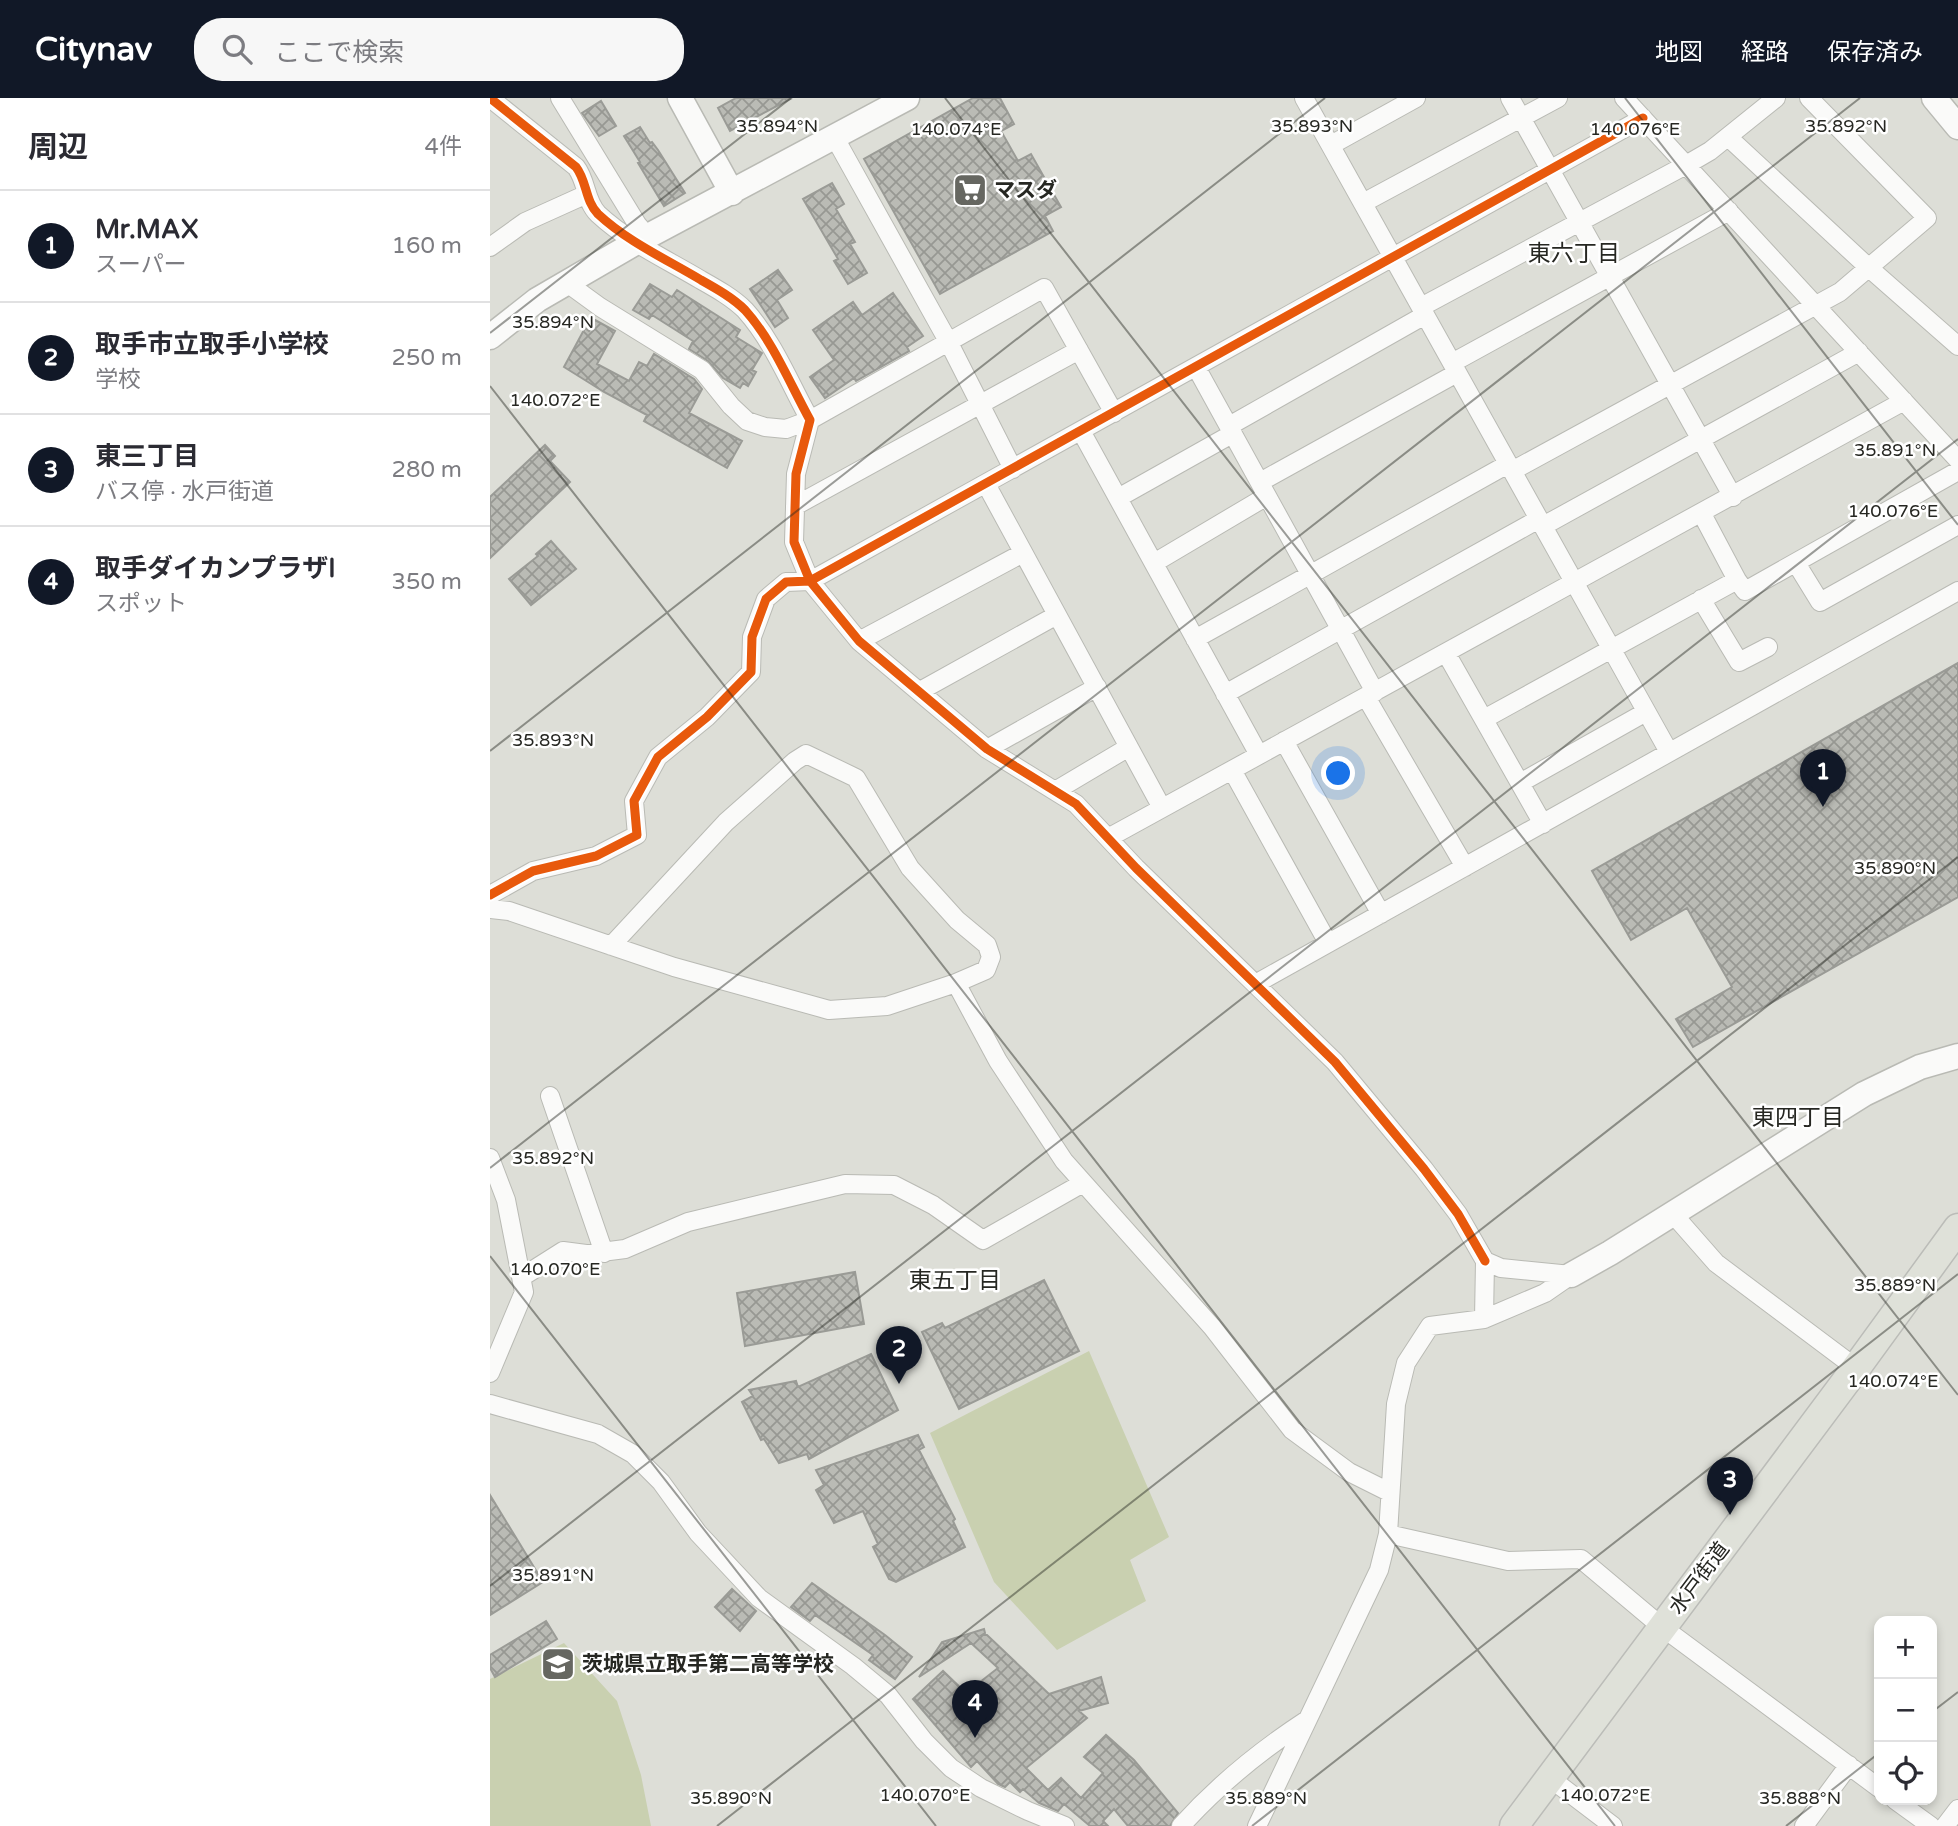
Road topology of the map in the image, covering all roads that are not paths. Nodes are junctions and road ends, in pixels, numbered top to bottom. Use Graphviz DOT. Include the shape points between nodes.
graph roads {
  1 [pos="490,98"];
  2 [pos="560,98"];
  3 [pos="680,98"];
  4 [pos="907,98"];
  5 [pos="1304,98"];
  6 [pos="1416,98"];
  7 [pos="1510,98"];
  8 [pos="1558,98"];
  9 [pos="1625,98"];
  10 [pos="1809,98"];
  11 [pos="1934,98"];
  12 [pos="1769,100"];
  13 [pos="1522,118"];
  14 [pos="1643,118"];
  15 [pos="1958,127"];
  16 [pos="1728,137"];
  17 [pos="835,138"];
  18 [pos="1331,145"];
  19 [pos="1686,165"];
  20 [pos="1550,170"];
  21 [pos="732,193"];
  22 [pos="587,194"];
  23 [pos="1363,203"];
  24 [pos="1729,211"];
  25 [pos="1580,223"];
  26 [pos="642,241"];
  27 [pos="490,247"];
  28 [pos="1393,257"];
  29 [pos="1868,267"];
  30 [pos="1610,277"];
  31 [pos="567,283"];
  32 [pos="1817,306"];
  33 [pos="1423,311"];
  34 [pos="490,337"];
  35 [pos="948,341"];
  36 [pos="1958,346"];
  37 [pos="1079,350"];
  38 [pos="1859,352"];
  39 [pos="1196,367"];
  40 [pos="1455,368"];
  41 [pos="1671,386"];
  42 [pos="1904,401"];
  43 [pos="980,404"];
  44 [pos="1114,413"];
  45 [pos="810,420"];
  46 [pos="1231,430"];
  47 [pos="1082,431"];
  48 [pos="1701,441"];
  49 [pos="1958,460"];
  50 [pos="1510,468"];
  51 [pos="1013,469"];
  52 [pos="1958,471"];
  53 [pos="986,484"];
  54 [pos="1264,489"];
  55 [pos="1733,497"];
  56 [pos="1118,498"];
  57 [pos="794,506"];
  58 [pos="1702,514"];
  59 [pos="1541,522"];
  60 [pos="1958,525"];
  61 [pos="1023,552"];
  62 [pos="1154,563"];
  63 [pos="1796,563"];
  64 [pos="1310,575"];
  65 [pos="1737,580"];
  66 [pos="810,581"];
  67 [pos="1575,583"];
  68 [pos="1958,591"];
  69 [pos="1701,599"];
  70 [pos="1057,615"];
  71 [pos="1340,629"];
  72 [pos="1195,639"];
  73 [pos="859,641"];
  74 [pos="1768,647"];
  75 [pos="1611,648"];
  76 [pos="1446,653"];
  77 [pos="1097,687"];
  78 [pos="920,691"];
  79 [pos="1225,694"];
  80 [pos="1371,694"];
  81 [pos="1646,712"];
  82 [pos="1484,719"];
  83 [pos="1284,741"];
  84 [pos="1129,747"];
  85 [pos="987,749"];
  86 [pos="1669,751"];
  87 [pos="1259,755"];
  88 [pos="1232,770"];
  89 [pos="1520,783"];
  90 [pos="1055,791"];
  91 [pos="1163,808"];
  92 [pos="1543,824"];
  93 [pos="1108,838"];
  94 [pos="1465,867"];
  95 [pos="490,895"];
  96 [pos="490,909"];
  97 [pos="1381,914"];
  98 [pos="1328,943"];
  99 [pos="611,946"];
  100 [pos="956,983"];
  101 [pos="1257,984"];
  102 [pos="1958,1056"];
  103 [pos="550,1096"];
  104 [pos="490,1158"];
  105 [pos="1083,1183"];
  106 [pos="1672,1214"];
  107 [pos="1958,1228"];
  108 [pos="604,1253"];
  109 [pos="1485,1261"];
  110 [pos="1571,1275"];
  111 [pos="522,1278"];
  112 [pos="1484,1319"];
  113 [pos="1856,1368"];
  114 [pos="490,1373"];
  115 [pos="490,1404"];
  116 [pos="1389,1492"];
  117 [pos="1388,1534"];
  118 [pos="1662,1627"];
  119 [pos="1307,1720"];
  120 [pos="1849,1766"];
  121 [pos="1550,1778"];
  122 [pos="1874,1784"];
  123 [pos="1902,1805"];
  124 [pos="1958,1809"];
  125 [pos="1065,1826"];
  126 [pos="1181,1826"];
  127 [pos="1257,1826"];
  128 [pos="1514,1826"];
  129 [pos="1613,1826"];
  130 [pos="1804,1826"];
  131 [pos="1931,1826"];
  132 [pos="1945,1826"];
  1 -- 22 [label="street" via="576,167"];
  2 -- 26 [label="street" via="637,224"];
  3 -- 21 [label="street"];
  4 -- 17 [label="street"];
  5 -- 18 [label="street"];
  6 -- 18 [label="street"];
  7 -- 13 [label="street"];
  8 -- 13 [label="street"];
  9 -- 14 [label="street"];
  10 -- 29 [label="street" via="1927,218"];
  11 -- 15 [label="street"];
  12 -- 16 [label="street"];
  13 -- 20 [label="street"];
  13 -- 23 [label="street"];
  14 -- 19 [label="street"];
  14 -- 20 [label="street"];
  16 -- 19 [label="street"];
  16 -- 29 [label="street"];
  17 -- 21 [label="street"];
  17 -- 35 [label="street"];
  18 -- 23 [label="street"];
  19 -- 24 [label="street"];
  19 -- 25 [label="street"];
  20 -- 25 [label="street"];
  20 -- 28 [label="street"];
  21 -- 26 [label="street"];
  22 -- 26 [label="street" via="599,215"];
  22 -- 27 [label="street" via="526,222"];
  23 -- 28 [label="street"];
  24 -- 30 [label="street"];
  24 -- 32 [label="street"];
  25 -- 30 [label="street"];
  25 -- 33 [label="street"];
  26 -- 31 [label="street"];
  26 -- 45 [label="street" via="744,309 761,330"];
  28 -- 33 [label="street"];
  28 -- 39 [label="street"];
  29 -- 32 [label="street"];
  29 -- 36 [label="street"];
  30 -- 40 [label="street"];
  30 -- 41 [label="street"];
  31 -- 34 [label="street"];
  31 -- 45 [label="street" via="702,370 747,421 786,429"];
  32 -- 38 [label="street"];
  32 -- 41 [label="street"];
  33 -- 40 [label="street"];
  33 -- 46 [label="street"];
  35 -- 37 [label="street" via="1044,288"];
  35 -- 43 [label="street"];
  35 -- 45 [label="street"];
  37 -- 43 [label="street"];
  37 -- 44 [label="street"];
  38 -- 42 [label="street"];
  38 -- 48 [label="street"];
  39 -- 44 [label="street"];
  39 -- 46 [label="street"];
  40 -- 50 [label="street"];
  40 -- 54 [label="street"];
  41 -- 48 [label="street"];
  41 -- 50 [label="street"];
  42 -- 49 [label="street"];
  42 -- 55 [label="street"];
  43 -- 51 [label="street"];
  43 -- 57 [label="street"];
  44 -- 47 [label="street"];
  45 -- 57 [label="street" via="796,474"];
  46 -- 54 [label="street"];
  46 -- 56 [label="street"];
  47 -- 51 [label="street"];
  47 -- 56 [label="street"];
  48 -- 55 [label="street"];
  48 -- 59 [label="street"];
  50 -- 59 [label="street"];
  50 -- 64 [label="street"];
  51 -- 53 [label="street"];
  52 -- 63 [label="street"];
  53 -- 61 [label="street"];
  53 -- 66 [label="street"];
  54 -- 62 [label="street"];
  54 -- 64 [label="street"];
  55 -- 58 [label="street"];
  56 -- 62 [label="street"];
  57 -- 66 [label="street" via="794,542"];
  58 -- 65 [label="street"];
  58 -- 67 [label="street"];
  59 -- 67 [label="street"];
  59 -- 71 [label="street"];
  60 -- 63 [label="street" via="1820,602"];
  61 -- 70 [label="street"];
  61 -- 73 [label="street"];
  62 -- 72 [label="street"];
  63 -- 65 [label="street" via="1745,590"];
  64 -- 71 [label="street"];
  64 -- 72 [label="street"];
  65 -- 69 [label="street"];
  66 -- 73 [label="street"];
  66 -- 95 [label="street" via="786,582 766,599 752,637 751,671 707,717 658,757 635,801 636,835 596,856 533,871"];
  67 -- 75 [label="street"];
  67 -- 76 [label="street"];
  68 -- 86 [label="street"];
  69 -- 74 [label="street" via="1739,662"];
  69 -- 75 [label="street"];
  70 -- 77 [label="street"];
  70 -- 78 [label="street"];
  71 -- 79 [label="street"];
  71 -- 80 [label="street"];
  72 -- 79 [label="street"];
  73 -- 78 [label="street"];
  75 -- 81 [label="street"];
  75 -- 82 [label="street"];
  76 -- 80 [label="street"];
  76 -- 82 [label="street"];
  77 -- 84 [label="street"];
  77 -- 85 [label="street"];
  78 -- 85 [label="street"];
  79 -- 87 [label="street"];
  80 -- 83 [label="street"];
  80 -- 94 [label="street"];
  81 -- 86 [label="street"];
  81 -- 89 [label="street"];
  82 -- 89 [label="street"];
  83 -- 87 [label="street"];
  83 -- 97 [label="street"];
  84 -- 90 [label="street"];
  84 -- 91 [label="street"];
  85 -- 90 [label="street"];
  86 -- 92 [label="street"];
  87 -- 88 [label="street"];
  88 -- 91 [label="street"];
  88 -- 98 [label="street"];
  89 -- 92 [label="street"];
  90 -- 93 [label="street" via="1076,804"];
  91 -- 93 [label="street"];
  92 -- 94 [label="street"];
  93 -- 101 [label="street"];
  94 -- 97 [label="street"];
  96 -- 99 [label="street" via="509,911"];
  97 -- 98 [label="street"];
  98 -- 101 [label="street"];
  99 -- 100 [label="street" via="829,1010 887,1006"];
  99 -- 100 [label="street" via="726,822 806,754 856,778 910,869 987,946 991,957 986,970"];
  100 -- 105 [label="street" via="998,1060"];
  101 -- 109 [label="street" via="1382,1116 1458,1214"];
  102 -- 106 [label="street" via="1920,1067 1864,1094"];
  103 -- 108 [label="street"];
  104 -- 111 [label="street" via="506,1200"];
  105 -- 108 [label="street" via="982,1240 933,1205 894,1185 845,1184 688,1222 625,1249"];
  105 -- 116 [label="street" via="1212,1327 1292,1430 1349,1472"];
  106 -- 110 [label="street"];
  106 -- 113 [label="street" via="1716,1263"];
  107 -- 113 [label="main road, 水戸街道"];
  108 -- 111 [label="street" via="563,1251"];
  109 -- 110 [label="street" via="1501,1268"];
  109 -- 112 [label="street"];
  110 -- 112 [label="street" via="1545,1293"];
  111 -- 114 [label="street" via="524,1292"];
  112 -- 116 [label="street" via="1430,1326 1406,1363 1396,1404"];
  113 -- 118 [label="main road, 水戸街道"];
  115 -- 125 [label="street" via="598,1434 633,1454 759,1598 888,1695 951,1768 981,1788"];
  116 -- 117 [label="street"];
  117 -- 118 [label="street" via="1508,1561 1581,1559"];
  117 -- 119 [label="street" via="1379,1570"];
  118 -- 120 [label="street"];
  118 -- 121 [label="main road, 水戸街道"];
  119 -- 126 [label="street" via="1205,1799"];
  119 -- 127 [label="street"];
  120 -- 122 [label="street"];
  120 -- 130 [label="street"];
  121 -- 128 [label="main road, 水戸街道"];
  121 -- 129 [label="street"];
  123 -- 131 [label="street"];
  124 -- 132 [label="street"];
}
